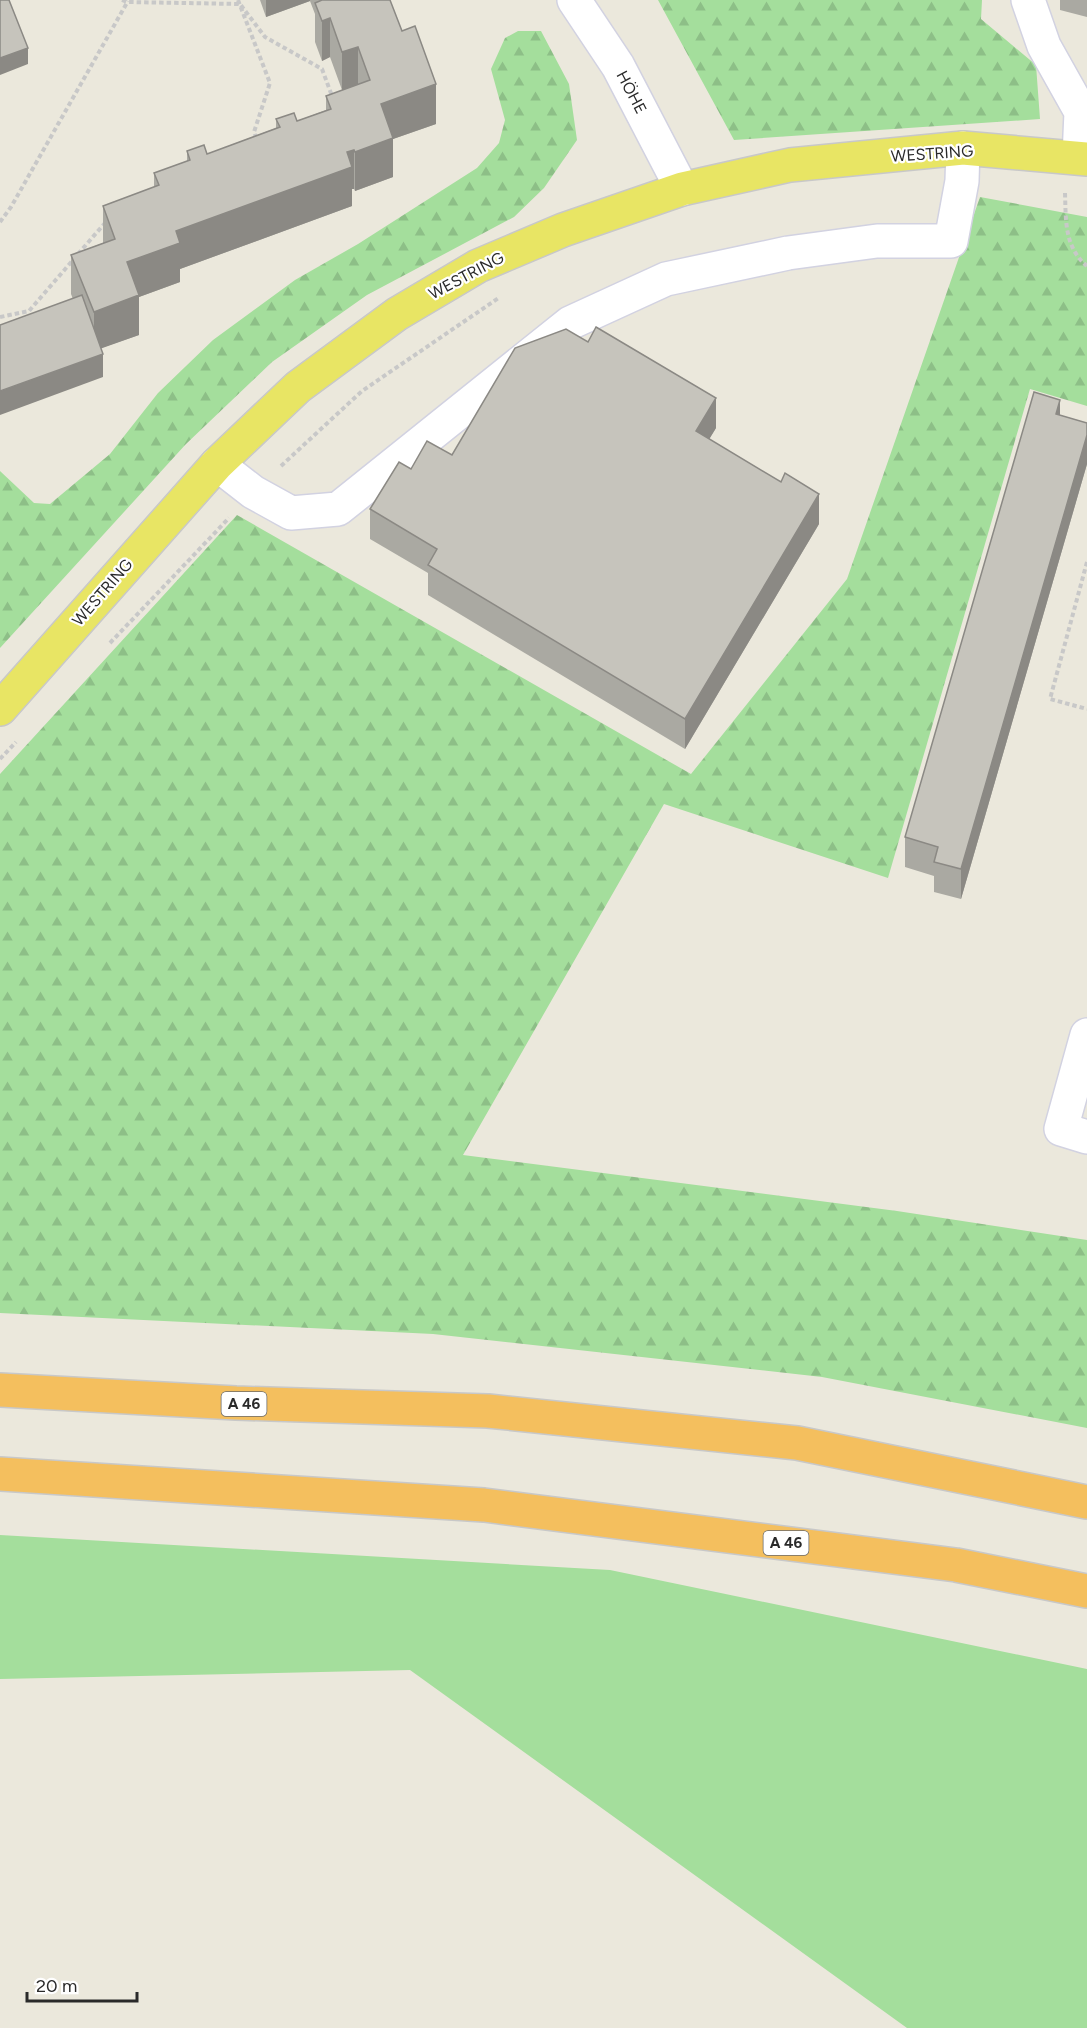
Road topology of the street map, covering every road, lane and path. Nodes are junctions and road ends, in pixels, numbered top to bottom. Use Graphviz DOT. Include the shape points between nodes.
graph roads {
  1 [pos="122,0"];
  2 [pos="573,0"];
  3 [pos="1028,0"];
  4 [pos="128,1"];
  5 [pos="239,2"];
  6 [pos="334,102"];
  7 [pos="258,143"];
  8 [pos="963,148"];
  9 [pos="1083,158"];
  10 [pos="682,189"];
  11 [pos="1065,193"];
  12 [pos="111,216"];
  13 [pos="0,222"];
  14 [pos="1087,266"];
  15 [pos="0,317"];
  16 [pos="217,464"];
  17 [pos="1087,562"];
  18 [pos="0,709"];
  19 [pos="1087,709"];
  20 [pos="1087,1035"];
  21 [pos="1087,1137"];
  22 [pos="0,1390"];
  23 [pos="0,1474"];
  24 [pos="1087,1502"];
  25 [pos="1087,1591"];
  1 -- 4 [label="path"];
  2 -- 10 [label="street, HÖHE" via="618,66"];
  3 -- 9 [label="street" via="1044,46 1081,112"];
  4 -- 5 [label="path"];
  4 -- 13 [label="path"];
  5 -- 6 [label="path" via="265,37 322,69"];
  5 -- 7 [label="path" via="270,83 254,132"];
  8 -- 9 [label="main road, WESTRING"];
  8 -- 10 [label="main road, WESTRING" via="790,165"];
  8 -- 16 [label="street" via="962,181 951,241 877,241 788,253 666,279 570,323 338,509 291,513 253,492"];
  10 -- 16 [label="main road, WESTRING" via="562,230 478,266 407,308 298,387"];
  11 -- 14 [label="path" via="1066,234"];
  12 -- 15 [label="path" via="29,311"];
  16 -- 18 [label="main road, WESTRING"];
  17 -- 19 [label="path" via="1050,699"];
  20 -- 21 [label="street" via="1061,1129"];
  22 -- 24 [label="highway, A 46" via="499,1412 797,1443"];
  23 -- 25 [label="highway, A 46" via="484,1505 956,1564"];
}
